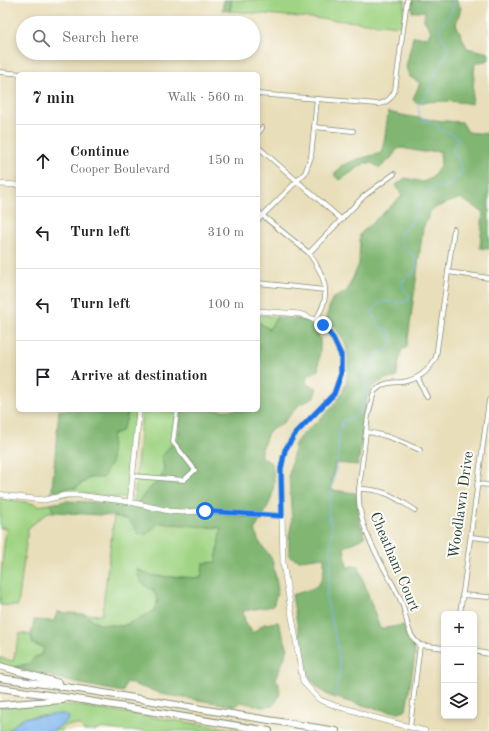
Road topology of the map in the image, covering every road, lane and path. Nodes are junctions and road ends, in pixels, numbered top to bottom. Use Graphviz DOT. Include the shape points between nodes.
graph roads {
  1 [pos="407,0"];
  2 [pos="0,72"];
  3 [pos="16,73"];
  4 [pos="260,94"];
  5 [pos="317,99"];
  6 [pos="314,127"];
  7 [pos="262,128"];
  8 [pos="260,130"];
  9 [pos="353,131"];
  10 [pos="260,149"];
  11 [pos="394,174"];
  12 [pos="297,181"];
  13 [pos="0,184"];
  14 [pos="16,185"];
  15 [pos="262,215"];
  16 [pos="260,218"];
  17 [pos="342,220"];
  18 [pos="454,229"];
  19 [pos="309,253"];
  20 [pos="448,272"];
  21 [pos="489,278"];
  22 [pos="260,283"];
  23 [pos="325,290"];
  24 [pos="260,311"];
  25 [pos="315,320"];
  26 [pos="418,378"];
  27 [pos="427,397"];
  28 [pos="489,400"];
  29 [pos="139,412"];
  30 [pos="177,412"];
  31 [pos="366,432"];
  32 [pos="487,433"];
  33 [pos="420,450"];
  34 [pos="133,476"];
  35 [pos="477,484"];
  36 [pos="489,485"];
  37 [pos="359,489"];
  38 [pos="0,494"];
  39 [pos="130,502"];
  40 [pos="415,510"];
  41 [pos="282,516"];
  42 [pos="471,537"];
  43 [pos="489,539"];
  44 [pos="462,594"];
  45 [pos="489,597"];
  46 [pos="460,611"];
  47 [pos="420,645"];
  48 [pos="441,648"];
  49 [pos="477,652"];
  50 [pos="489,654"];
  51 [pos="0,666"];
  52 [pos="0,678"];
  53 [pos="0,688"];
  54 [pos="79,690"];
  55 [pos="76,699"];
  56 [pos="0,705"];
  57 [pos="410,727"];
  58 [pos="269,731"];
  59 [pos="336,731"];
  60 [pos="425,731"];
  1 -- 5 [label="street" via="395,90 392,96 378,104"];
  2 -- 3 [label="street"];
  4 -- 5 [label="street"];
  5 -- 6 [label="street"];
  6 -- 9 [label="street"];
  6 -- 12 [label="street" via="311,157 305,173"];
  7 -- 8 [label="street"];
  10 -- 12 [label="street"];
  11 -- 17 [label="street" via="364,196"];
  12 -- 15 [label="street"];
  12 -- 17 [label="street"];
  13 -- 14 [label="street"];
  15 -- 16 [label="street"];
  15 -- 19 [label="street"];
  17 -- 19 [label="street"];
  18 -- 20 [label="street"];
  19 -- 23 [label="street" via="324,281"];
  20 -- 21 [label="street"];
  20 -- 26 [label="street" via="436,357 427,371"];
  22 -- 23 [label="street"];
  23 -- 25 [label="street" via="324,304"];
  24 -- 25 [label="street" via="300,314"];
  25 -- 41 [label="street" via="323,325 333,338 341,355 341,374 334,394 295,434 285,450 281,469"];
  26 -- 27 [label="street"];
  26 -- 31 [label="street, Cheatham Court" via="385,383 374,392"];
  28 -- 32 [label="street, Woodlawn Drive"];
  29 -- 34 [label="street"];
  30 -- 34 [label="street" via="173,442 195,470 184,480"];
  31 -- 33 [label="street" via="392,438"];
  31 -- 37 [label="street, Cheatham Court"];
  32 -- 35 [label="street, Woodlawn Drive"];
  34 -- 39 [label="street"];
  35 -- 36 [label="street"];
  35 -- 42 [label="street, Woodlawn Drive"];
  37 -- 40 [label="street" via="385,492"];
  37 -- 47 [label="street, Cheatham Court" via="361,514 368,538 401,602 410,634"];
  38 -- 39 [label="street" via="44,500 78,495"];
  39 -- 41 [label="street" via="176,512 205,511"];
  41 -- 57 [label="street" via="283,564 303,682 320,700"];
  42 -- 43 [label="street"];
  42 -- 44 [label="street, Woodlawn Drive"];
  44 -- 45 [label="street"];
  44 -- 46 [label="street, Woodlawn Drive"];
  47 -- 48 [label="street"];
  47 -- 57 [label="street"];
  49 -- 50 [label="street"];
  51 -- 54 [label="highway"];
  52 -- 54 [label="highway"];
  53 -- 55 [label="highway"];
  54 -- 59 [label="highway"];
  55 -- 56 [label="highway"];
  55 -- 58 [label="highway"];
  57 -- 60 [label="street"];
}
